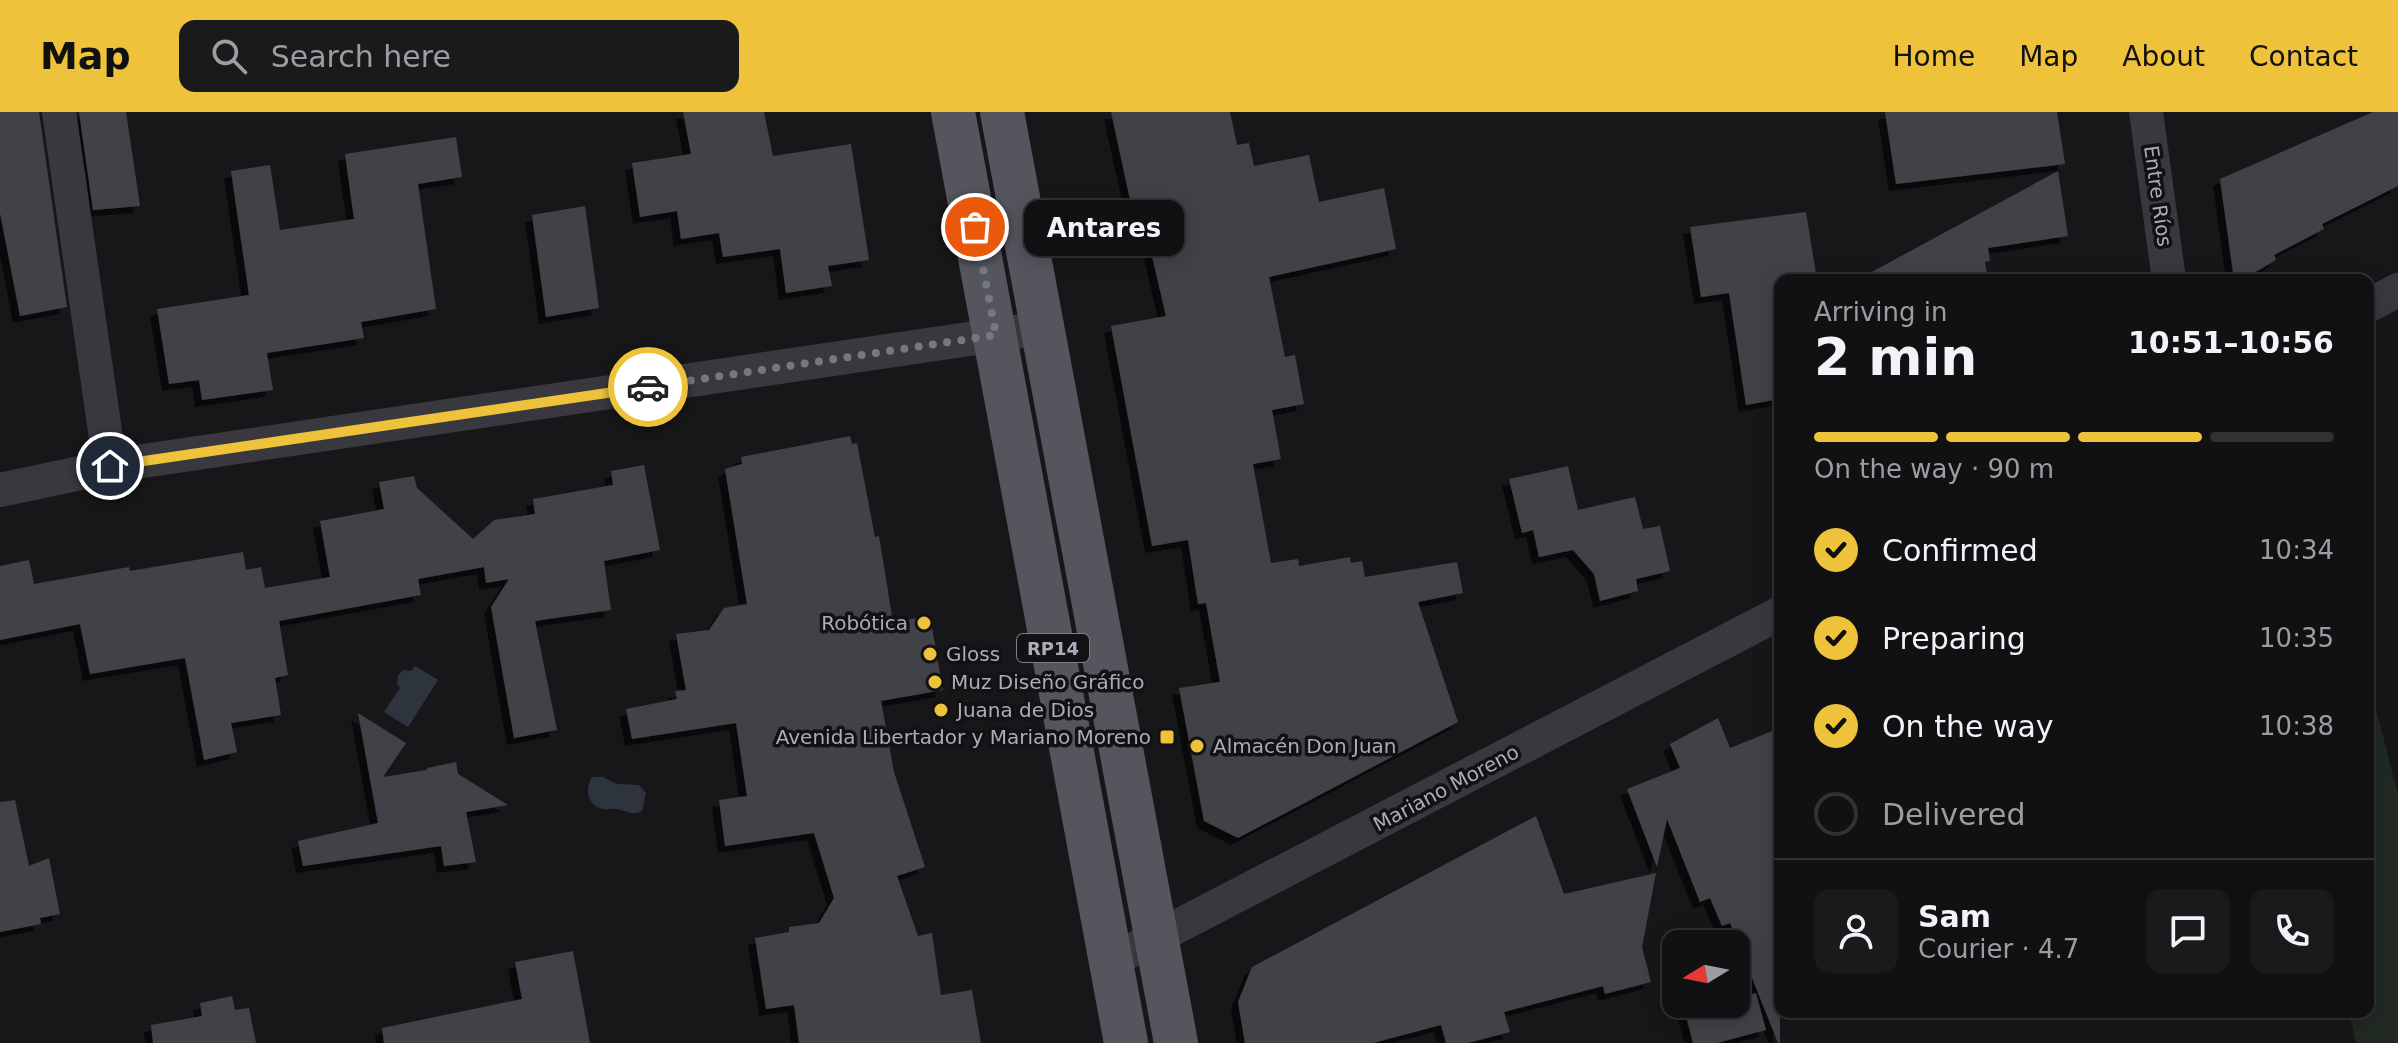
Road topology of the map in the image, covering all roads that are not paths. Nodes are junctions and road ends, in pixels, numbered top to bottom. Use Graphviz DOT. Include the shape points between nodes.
graph roads {
  1 [pos="59,112"];
  2 [pos="953,112"];
  3 [pos="1002,112"];
  4 [pos="2146,112"];
  5 [pos="2168,274"];
  6 [pos="2398,290"];
  7 [pos="2374,303"];
  8 [pos="1043,328"];
  9 [pos="996,335"];
  10 [pos="110,466"];
  11 [pos="0,490"];
  12 [pos="1774,616"];
  13 [pos="1156,938"];
  14 [pos="1111,961"];
  15 [pos="1126,1043"];
  16 [pos="1176,1043"];
  1 -- 10 [label="street"];
  2 -- 9 [label="main road, RP14"];
  3 -- 8 [label="main road, RP14"];
  4 -- 5 [label="street, Entre Ríos"];
  6 -- 7 [label="street"];
  8 -- 9 [label="street"];
  8 -- 13 [label="main road, RP14"];
  9 -- 10 [label="street"];
  9 -- 14 [label="main road, RP14"];
  10 -- 11 [label="street"];
  12 -- 13 [label="street, Mariano Moreno"];
  13 -- 14 [label="street, Mariano Moreno"];
  13 -- 16 [label="main road, RP14"];
  14 -- 15 [label="main road, RP14"];
}
